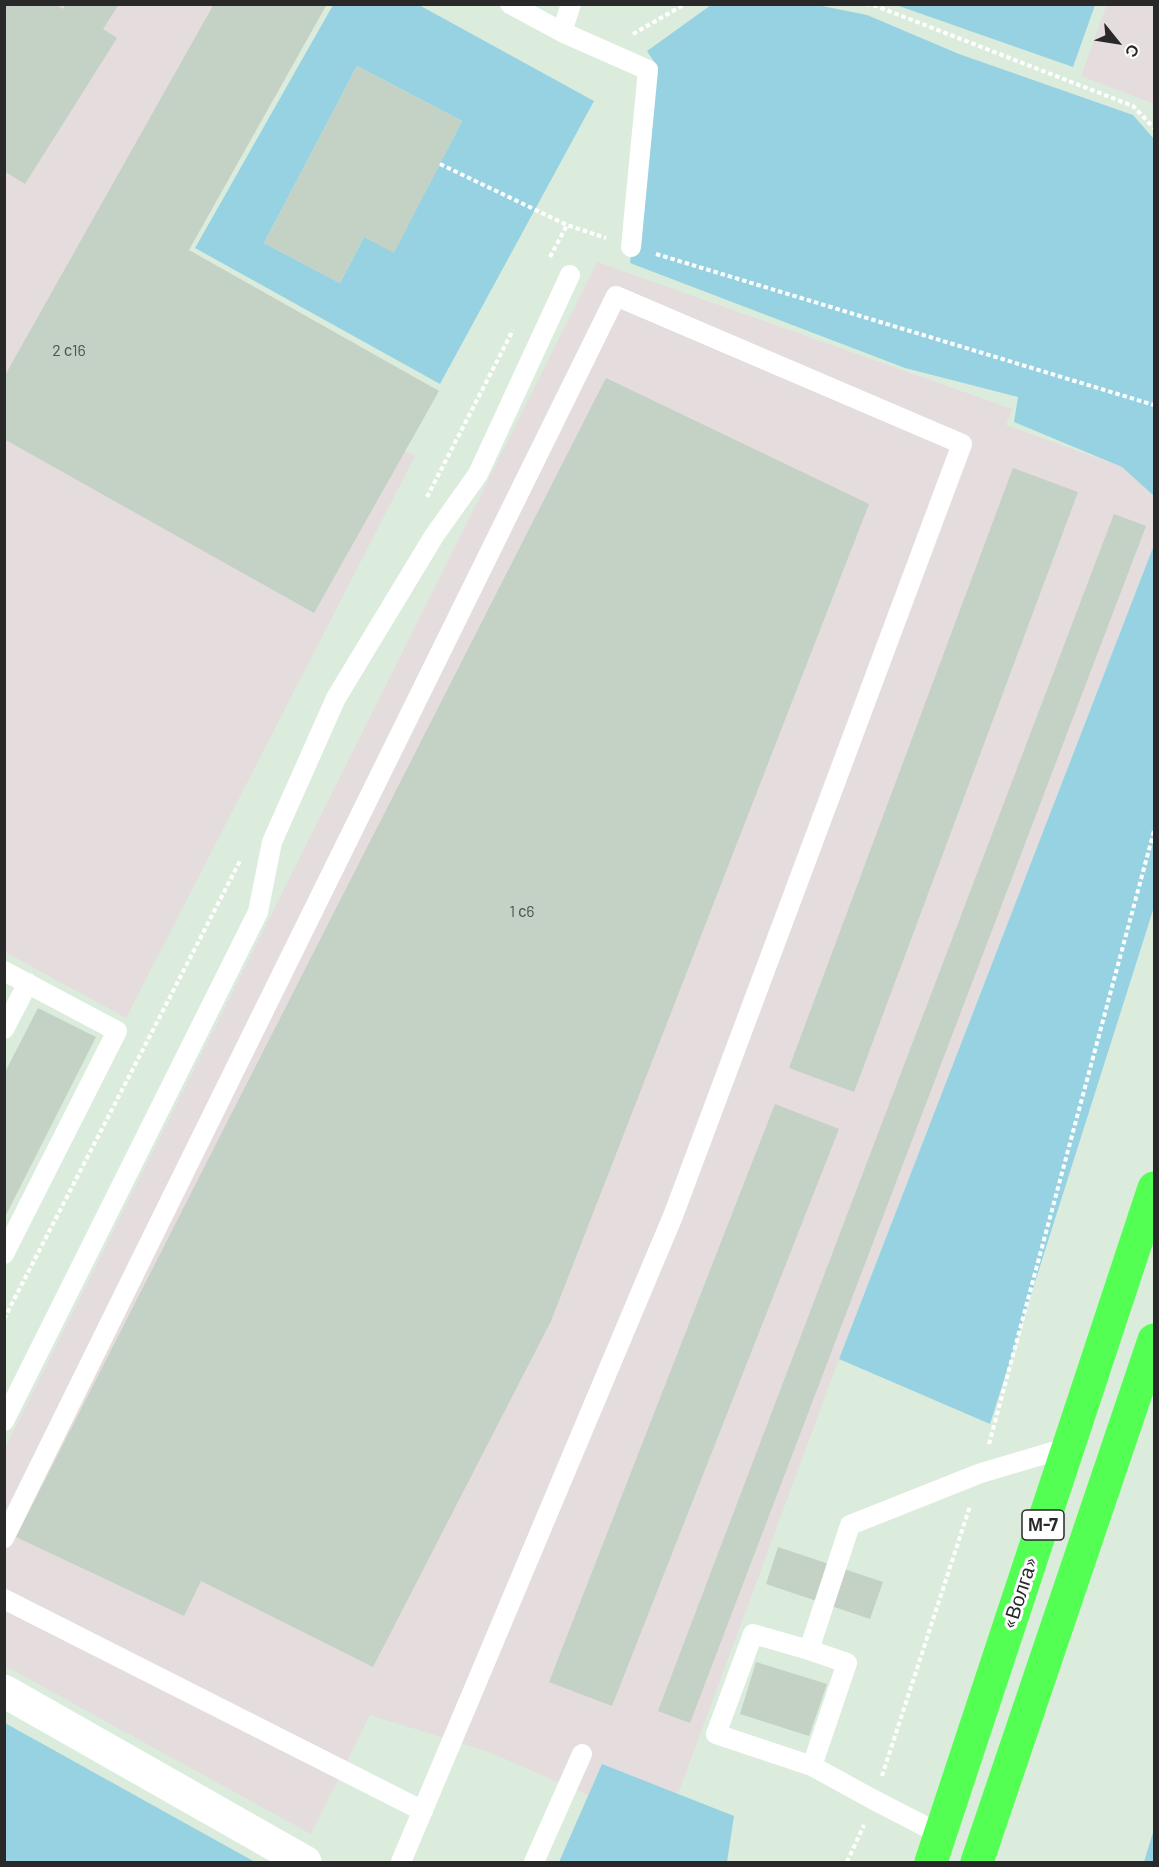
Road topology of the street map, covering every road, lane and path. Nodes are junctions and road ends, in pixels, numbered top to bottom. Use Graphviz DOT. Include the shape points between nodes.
graph roads {
  1 [pos="510,4"];
  2 [pos="571,4"];
  3 [pos="685,4"];
  4 [pos="867,4"];
  5 [pos="562,32"];
  6 [pos="604,51"];
  7 [pos="1155,128"];
  8 [pos="440,164"];
  9 [pos="631,247"];
  10 [pos="570,275"];
  11 [pos="1155,405"];
  12 [pos="1155,831"];
  13 [pos="4,971"];
  14 [pos="28,983"];
  15 [pos="4,1029"];
  16 [pos="1155,1188"];
  17 [pos="4,1254"];
  18 [pos="1155,1340"];
  19 [pos="4,1421"];
  20 [pos="1069,1447"];
  21 [pos="981,1473"];
  22 [pos="4,1538"];
  23 [pos="4,1599"];
  24 [pos="809,1650"];
  25 [pos="4,1691"];
  26 [pos="582,1754"];
  27 [pos="812,1766"];
  28 [pos="874,1800"];
  29 [pos="423,1811"];
  30 [pos="935,1848"];
  31 [pos="305,1863"];
  32 [pos="401,1863"];
  33 [pos="534,1863"];
  34 [pos="847,1863"];
  35 [pos="977,1863"];
  1 -- 5 [label="lane"];
  2 -- 5 [label="lane"];
  3 -- 6 [label="path"];
  4 -- 7 [label="path" via="1133,106"];
  5 -- 6 [label="lane"];
  6 -- 9 [label="lane" via="648,70"];
  8 -- 9 [label="path" via="567,225"];
  9 -- 11 [label="path"];
  10 -- 19 [label="lane" via="478,474 434,536 336,698 272,842 258,912"];
  12 -- 21 [label="path"];
  13 -- 14 [label="lane"];
  14 -- 15 [label="lane"];
  14 -- 17 [label="lane" via="117,1031"];
  16 -- 20 [label="highway, «Волга» / М-7"];
  18 -- 35 [label="highway, М-7"];
  20 -- 21 [label="lane"];
  20 -- 30 [label="highway, «Волга» / М-7"];
  21 -- 24 [label="lane" via="850,1525"];
  21 -- 28 [label="path"];
  22 -- 29 [label="lane" via="616,296 962,444 673,1216"];
  23 -- 29 [label="lane"];
  24 -- 27 [label="lane" via="847,1663"];
  24 -- 27 [label="lane" via="753,1634 716,1734"];
  25 -- 31 [label="street"];
  26 -- 33 [label="lane"];
  27 -- 28 [label="lane"];
  28 -- 30 [label="lane"];
  28 -- 34 [label="path"];
  29 -- 32 [label="lane"];
}
